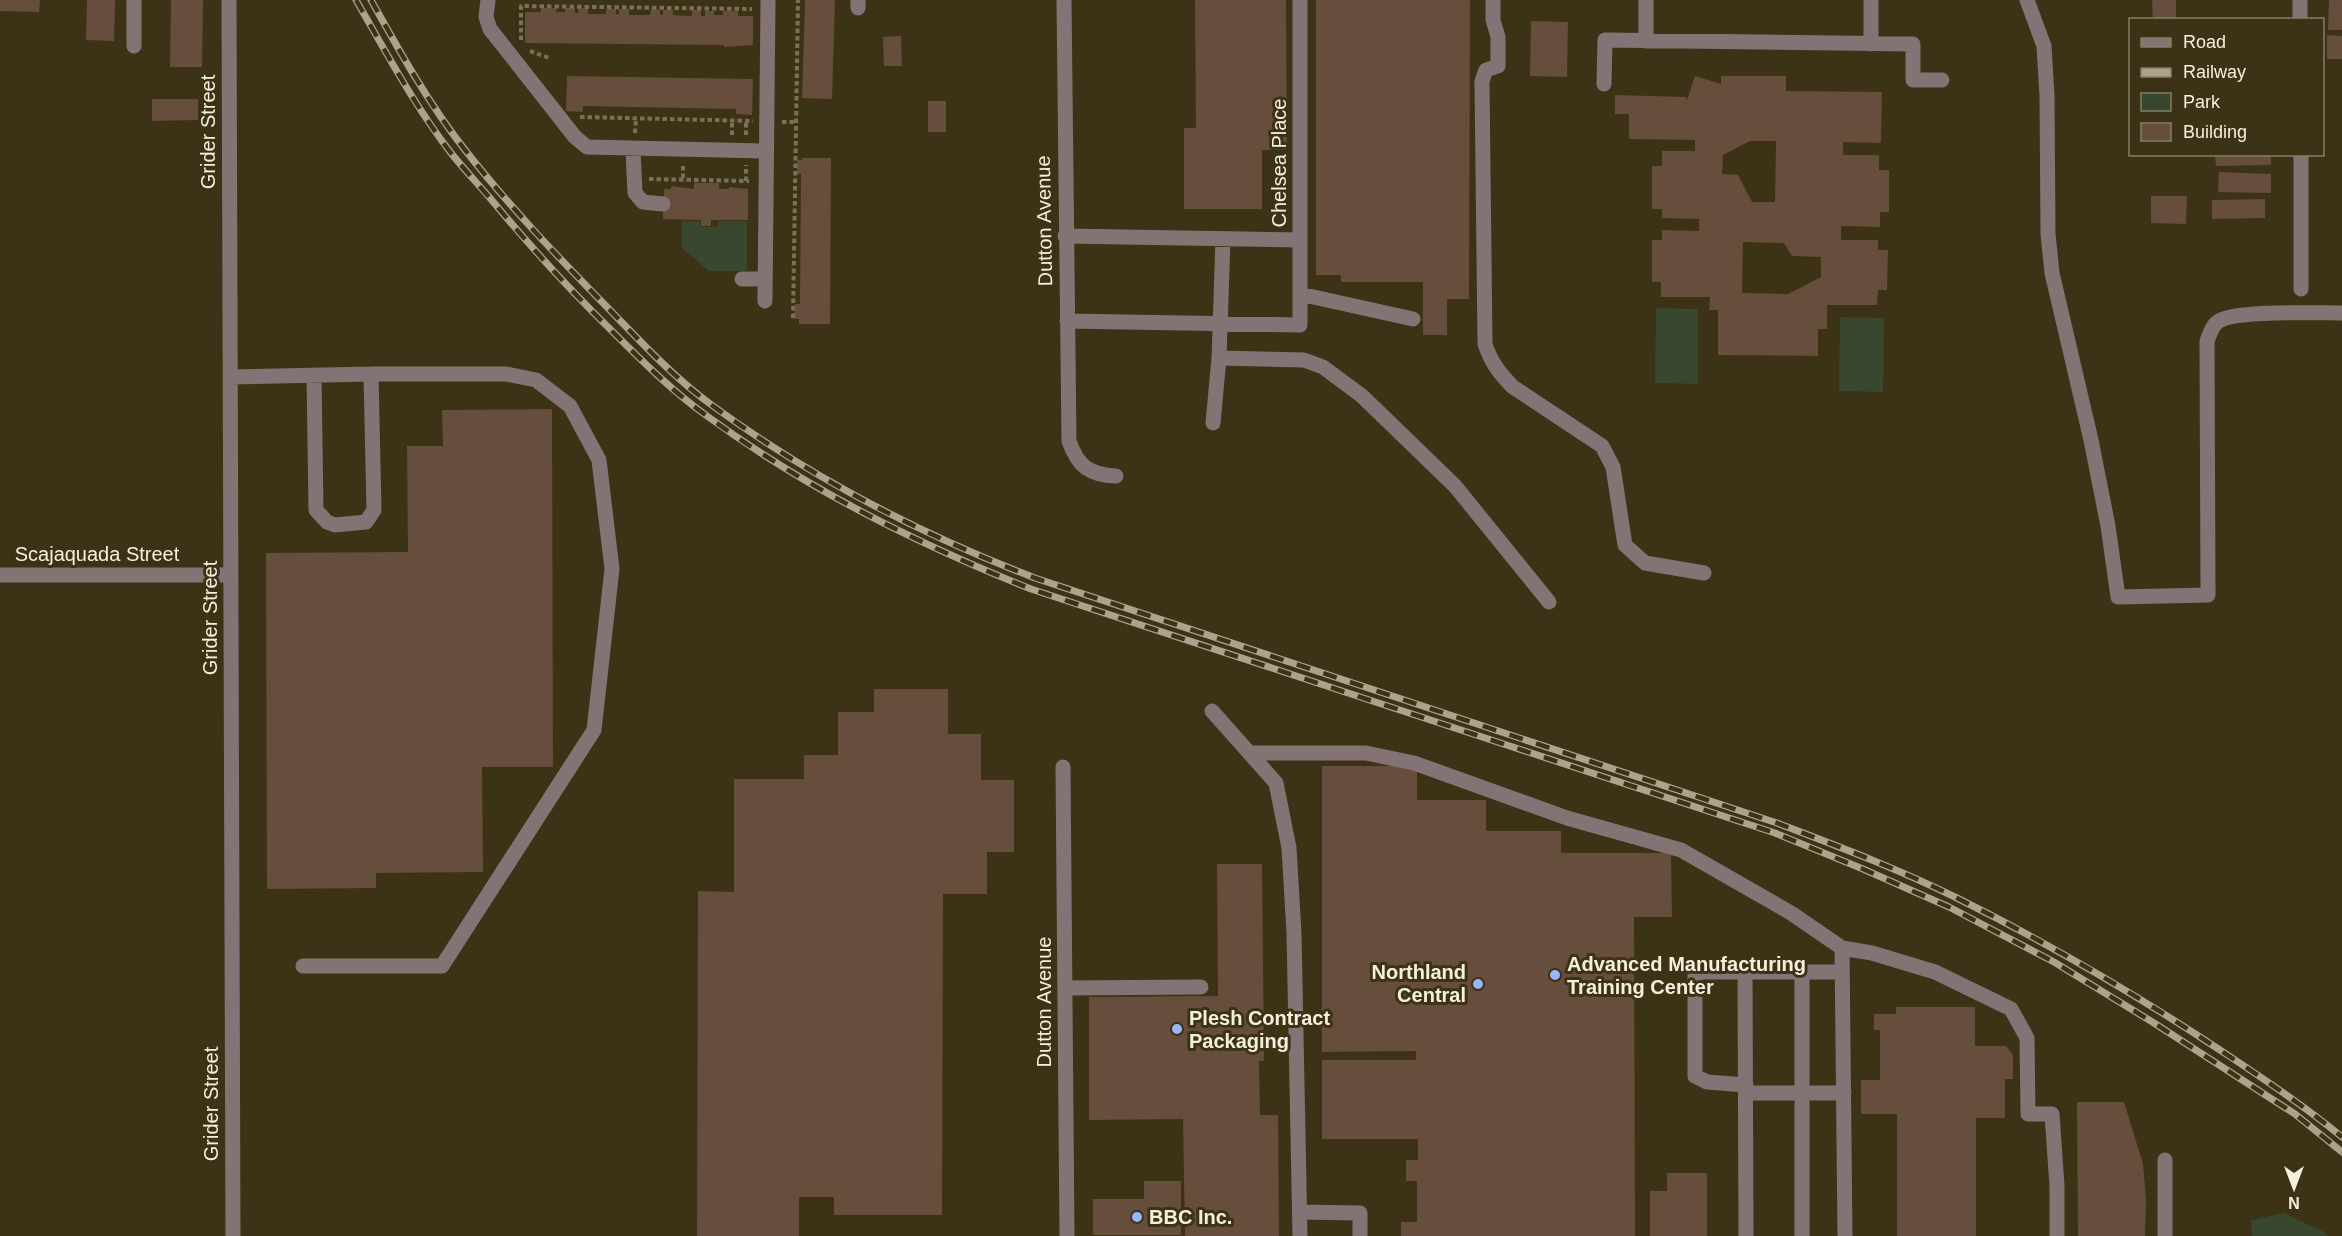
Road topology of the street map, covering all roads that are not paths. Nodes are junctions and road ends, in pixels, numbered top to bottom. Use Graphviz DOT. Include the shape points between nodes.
graph roads {
  1 [pos="134,0"];
  2 [pos="229,0"];
  3 [pos="488,0"];
  4 [pos="1064,0"];
  5 [pos="1300,0"];
  6 [pos="1493,0"];
  7 [pos="1646,0"];
  8 [pos="1871,0"];
  9 [pos="2027,0"];
  10 [pos="2300,0"];
  11 [pos="763,5"];
  12 [pos="2300,18"];
  13 [pos="1646,41"];
  14 [pos="1871,44"];
  15 [pos="134,46"];
  16 [pos="1942,80"];
  17 [pos="1604,84"];
  18 [pos="633,149"];
  19 [pos="766,151"];
  20 [pos="2301,156"];
  21 [pos="663,204"];
  22 [pos="1065,236"];
  23 [pos="1223,239"];
  24 [pos="1300,240"];
  25 [pos="742,279"];
  26 [pos="765,279"];
  27 [pos="2301,289"];
  28 [pos="1300,294"];
  29 [pos="765,301"];
  30 [pos="2342,313"];
  31 [pos="1413,319"];
  32 [pos="1067,321"];
  33 [pos="1221,324"];
  34 [pos="1219,358"];
  35 [pos="371,374"];
  36 [pos="314,375"];
  37 [pos="230,377"];
  38 [pos="1213,423"];
  39 [pos="1116,476"];
  40 [pos="1704,573"];
  41 [pos="0,574"];
  42 [pos="231,575"];
  43 [pos="1549,602"];
  44 [pos="1212,711"];
  45 [pos="1249,753"];
  46 [pos="1063,768"];
  47 [pos="1842,948"];
  48 [pos="303,966"];
  49 [pos="1745,972"];
  50 [pos="1802,972"];
  51 [pos="1842,972"];
  52 [pos="1201,987"];
  53 [pos="1065,988"];
  54 [pos="1746,1089"];
  55 [pos="1802,1093"];
  56 [pos="1844,1093"];
  57 [pos="2165,1160"];
  58 [pos="1300,1212"];
  59 [pos="233,1236"];
  60 [pos="1067,1236"];
  61 [pos="1300,1236"];
  62 [pos="1360,1236"];
  63 [pos="1746,1236"];
  64 [pos="1802,1236"];
  65 [pos="1845,1236"];
  66 [pos="2057,1236"];
  67 [pos="2165,1236"];
  1 -- 15 [label="street"];
  2 -- 37 [label="street, Grider Street"];
  3 -- 18 [label="street" via="486,17 490,29 575,137 587,147"];
  4 -- 22 [label="street, Dutton Avenue"];
  5 -- 24 [label="street, Chelsea Place"];
  6 -- 40 [label="street" via="1498,66 1486,70 1482,81 1485,344 1490,360 1513,387 1602,447 1613,466 1625,545 1645,563"];
  7 -- 13 [label="street"];
  8 -- 14 [label="street"];
  9 -- 30 [label="street" via="2044,46 2052,273 2091,440 2118,597 2208,596 2207,341 2212,327 2218,321 2245,315"];
  10 -- 12 [label="street"];
  11 -- 19 [label="street"];
  13 -- 14 [label="street"];
  13 -- 17 [label="street" via="1605,40"];
  14 -- 16 [label="street" via="1913,44 1913,80"];
  18 -- 19 [label="street"];
  18 -- 21 [label="street" via="635,193 643,202"];
  19 -- 26 [label="street"];
  20 -- 27 [label="street"];
  22 -- 23 [label="street"];
  22 -- 32 [label="street, Dutton Avenue"];
  23 -- 24 [label="street"];
  23 -- 33 [label="street"];
  24 -- 28 [label="street, Chelsea Place"];
  25 -- 26 [label="street"];
  26 -- 29 [label="street"];
  28 -- 31 [label="street"];
  28 -- 33 [label="street, Chelsea Place" via="1300,325"];
  32 -- 33 [label="street"];
  32 -- 39 [label="street, Dutton Avenue" via="1069,441 1075,458 1086,468"];
  33 -- 34 [label="street"];
  34 -- 38 [label="street"];
  34 -- 43 [label="street" via="1304,360 1323,367 1362,396 1455,486"];
  35 -- 36 [label="street"];
  35 -- 36 [label="street" via="374,510 366,522 357,525 327,522 316,510"];
  35 -- 48 [label="street" via="506,374 536,380 570,406 599,460 612,569 597,707 594,730 442,966"];
  36 -- 37 [label="street"];
  37 -- 42 [label="street, Grider Street"];
  41 -- 42 [label="street, Scajaquada Street"];
  42 -- 59 [label="street, Grider Street"];
  44 -- 45 [label="street"];
  45 -- 47 [label="street" via="1366,753 1414,763 1567,818 1682,850 1791,913"];
  45 -- 58 [label="street" via="1276,783 1289,849"];
  46 -- 53 [label="street, Dutton Avenue"];
  47 -- 51 [label="street"];
  47 -- 66 [label="street" via="1935,972 2011,1009 2027,1038 2028,1114 2052,1114"];
  49 -- 50 [label="street"];
  49 -- 54 [label="street"];
  49 -- 54 [label="street" via="1695,972 1695,1076"];
  50 -- 51 [label="street"];
  50 -- 55 [label="street"];
  51 -- 56 [label="street"];
  52 -- 53 [label="street"];
  53 -- 60 [label="street, Dutton Avenue"];
  54 -- 55 [label="street"];
  54 -- 63 [label="street"];
  55 -- 56 [label="street"];
  55 -- 64 [label="street"];
  56 -- 65 [label="street"];
  57 -- 67 [label="street"];
  58 -- 61 [label="street"];
  58 -- 62 [label="street" via="1360,1213"];
}
